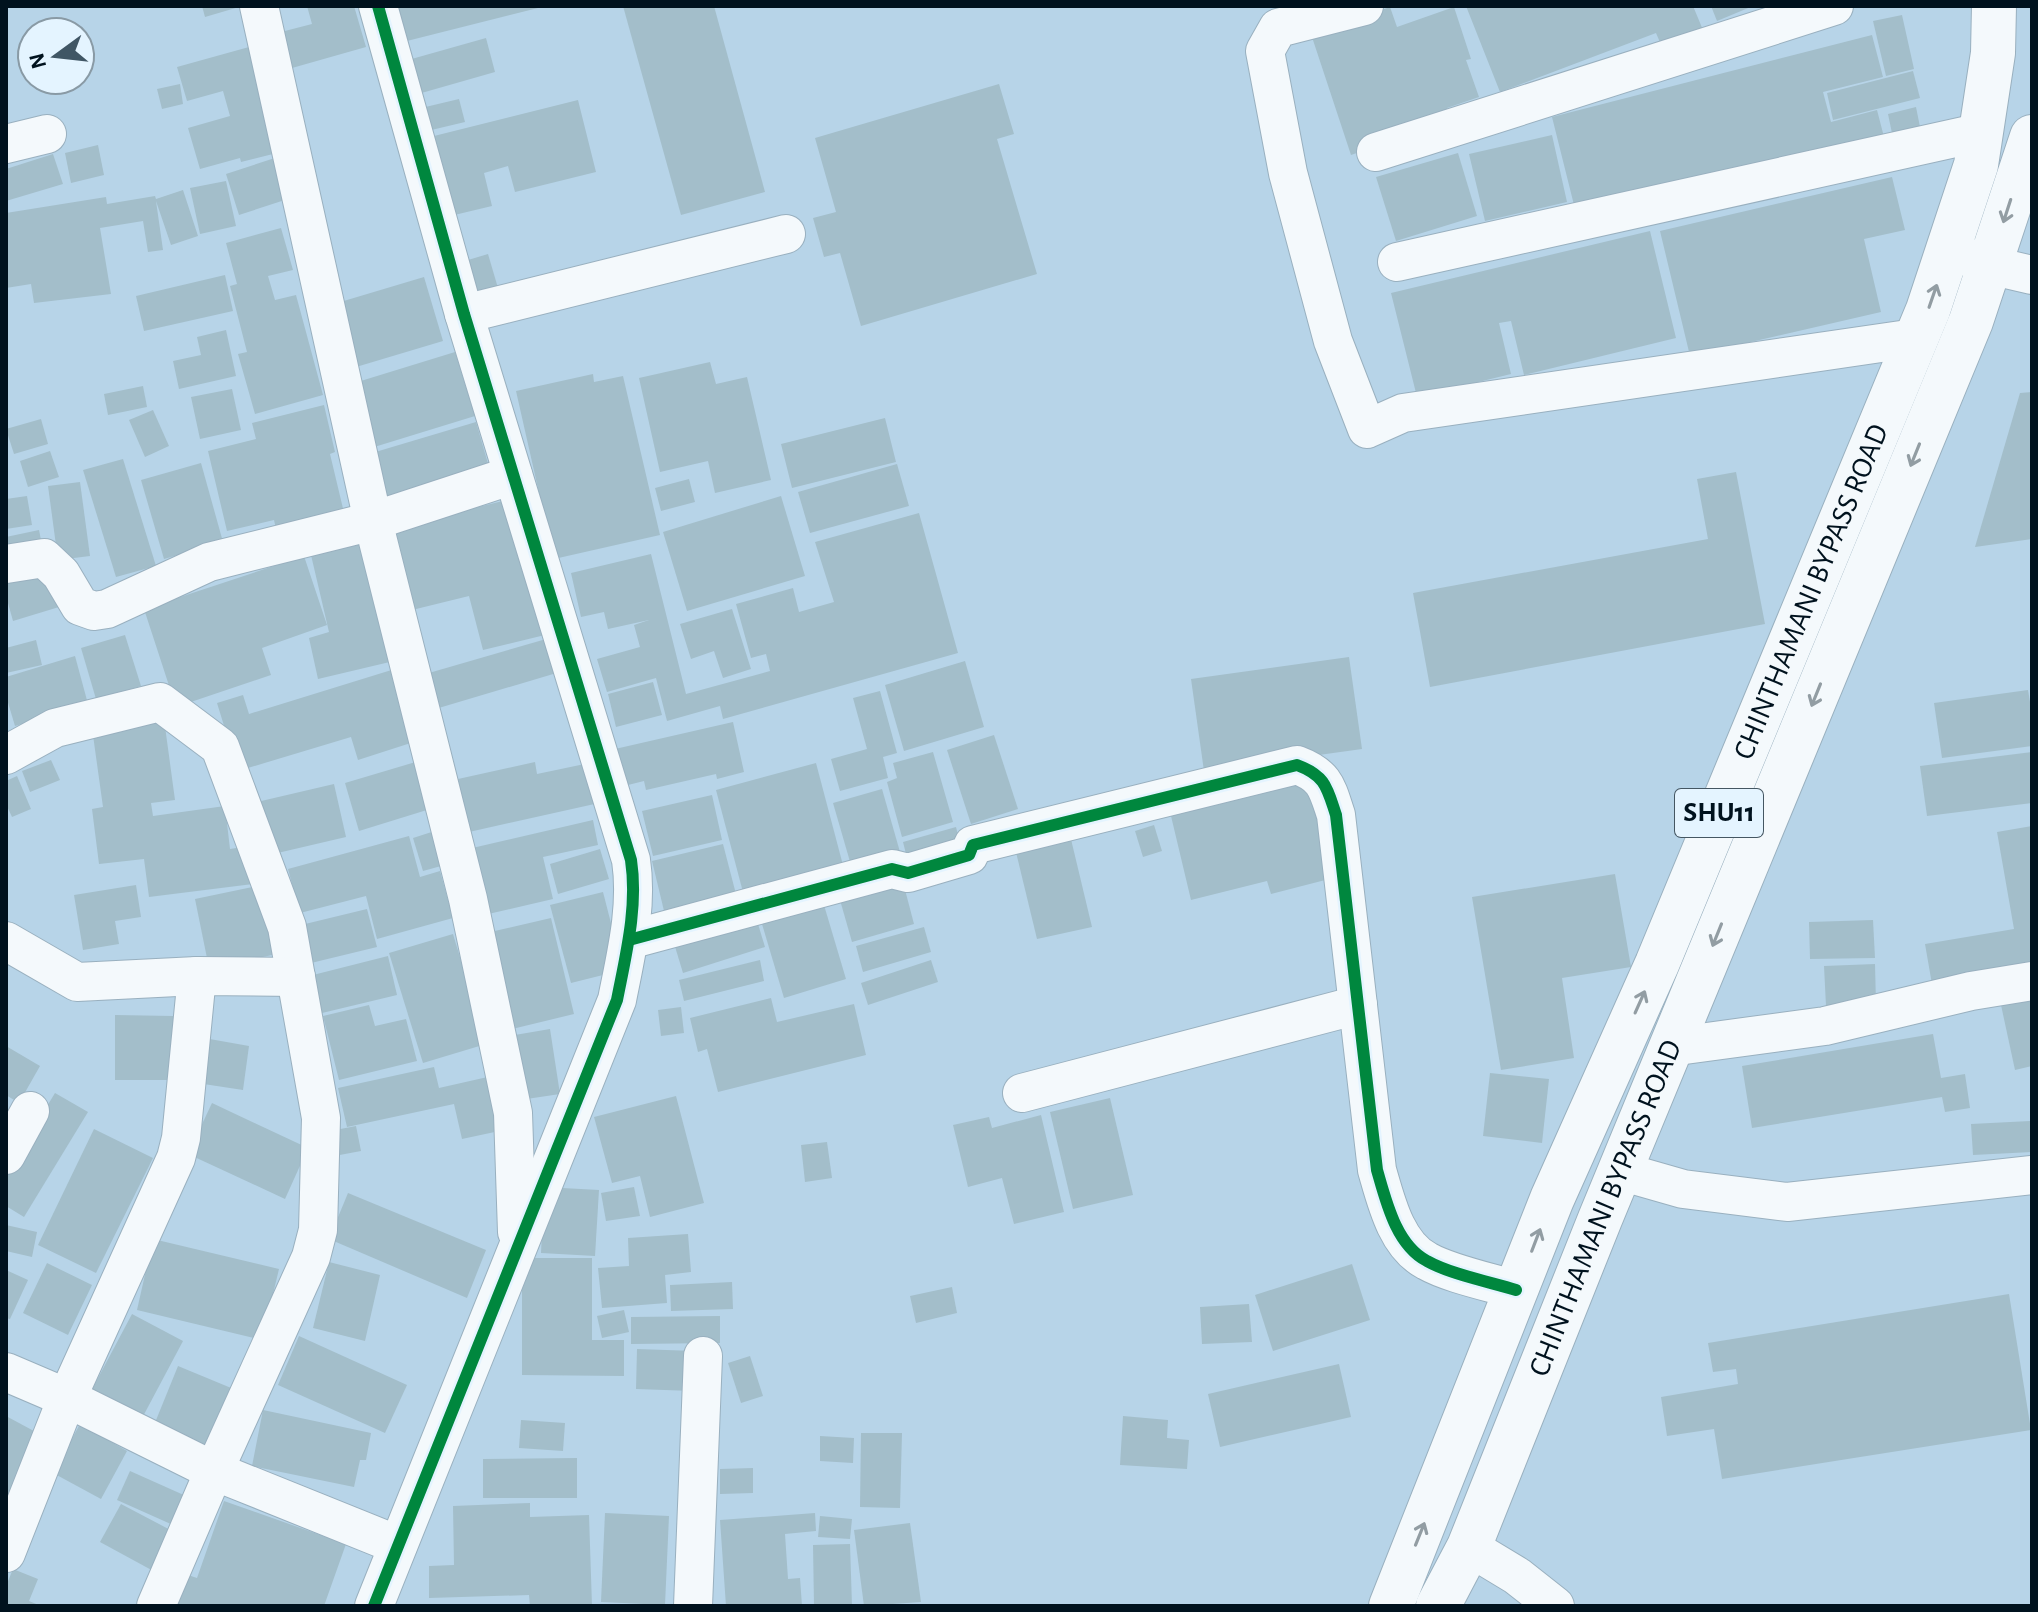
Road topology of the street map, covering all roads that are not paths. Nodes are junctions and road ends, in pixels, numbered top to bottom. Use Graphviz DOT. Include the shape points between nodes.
graph roads {
  1 [pos="259,6"];
  2 [pos="378,6"];
  3 [pos="1364,6"];
  4 [pos="1834,6"];
  5 [pos="1994,6"];
  6 [pos="1982,132"];
  7 [pos="47,134"];
  8 [pos="2032,137"];
  9 [pos="6,144"];
  10 [pos="1376,152"];
  11 [pos="786,234"];
  12 [pos="1948,250"];
  13 [pos="1397,262"];
  14 [pos="1989,265"];
  15 [pos="2032,275"];
  16 [pos="464,314"];
  17 [pos="1915,338"];
  18 [pos="513,475"];
  19 [pos="373,521"];
  20 [pos="6,564"];
  21 [pos="6,755"];
  22 [pos="629,940"];
  23 [pos="6,941"];
  24 [pos="197,976"];
  25 [pos="296,977"];
  26 [pos="2032,981"];
  27 [pos="1358,1005"];
  28 [pos="1670,1047"];
  29 [pos="1022,1093"];
  30 [pos="30,1111"];
  31 [pos="6,1155"];
  32 [pos="1620,1171"];
  33 [pos="2032,1175"];
  34 [pos="518,1247"];
  35 [pos="1516,1290"];
  36 [pos="703,1356"];
  37 [pos="6,1372"];
  38 [pos="67,1398"];
  39 [pos="214,1471"];
  40 [pos="398,1545"];
  41 [pos="6,1553"];
  42 [pos="1455,1584"];
  43 [pos="156,1606"];
  44 [pos="374,1606"];
  45 [pos="693,1606"];
  46 [pos="1391,1606"];
  47 [pos="1555,1606"];
  1 -- 19 [label="street"];
  2 -- 16 [label="street"];
  3 -- 17 [label="street" via="1278,28 1265,51 1288,173 1333,341 1367,429 1403,413"];
  4 -- 10 [label="street"];
  5 -- 6 [label="highway, CHINTHAMANI BYPASS ROAD / SHU11"];
  6 -- 12 [label="highway, CHINTHAMANI BYPASS ROAD / SHU11"];
  6 -- 13 [label="street"];
  7 -- 9 [label="street"];
  8 -- 14 [label="highway, CHINTHAMANI BYPASS ROAD / SHU11, one-way"];
  11 -- 16 [label="street"];
  12 -- 14 [label="street"];
  17 -- 12 [label="highway, CHINTHAMANI BYPASS ROAD / SHU11, one-way"];
  14 -- 15 [label="street"];
  14 -- 28 [label="highway, CHINTHAMANI BYPASS ROAD / SHU11, one-way" via="1971,321"];
  16 -- 18 [label="street"];
  35 -- 17 [label="highway, CHINTHAMANI BYPASS ROAD / SHU11, one-way" via="1657,964"];
  18 -- 19 [label="street"];
  18 -- 22 [label="street" via="631,860"];
  19 -- 20 [label="street" via="209,562 94,611 80,606 44,558"];
  19 -- 34 [label="street" via="468,899 513,1113"];
  21 -- 25 [label="street" via="55,728 160,702 220,747 287,927"];
  22 -- 27 [label="street" via="892,869 908,873 969,855 973,845 1297,765 1326,783 1336,815"];
  22 -- 34 [label="street" via="617,1000"];
  23 -- 24 [label="street" via="77,982"];
  24 -- 25 [label="street"];
  24 -- 38 [label="street" via="176,1158"];
  25 -- 39 [label="street" via="321,1118 318,1230 311,1257"];
  26 -- 28 [label="street" via="1825,1026"];
  27 -- 29 [label="street"];
  27 -- 35 [label="street" via="1377,1170 1390,1215 1425,1261"];
  28 -- 32 [label="highway, CHINTHAMANI BYPASS ROAD / SHU11"];
  30 -- 31 [label="street"];
  32 -- 33 [label="street" via="1683,1189 1787,1202"];
  32 -- 42 [label="highway, CHINTHAMANI BYPASS ROAD / SHU11"];
  34 -- 40 [label="street"];
  46 -- 35 [label="highway, CHINTHAMANI BYPASS ROAD / SHU11, one-way"];
  36 -- 45 [label="street"];
  37 -- 38 [label="street"];
  38 -- 39 [label="street"];
  38 -- 41 [label="street"];
  39 -- 40 [label="street"];
  39 -- 43 [label="street"];
  40 -- 44 [label="street"];
  42 -- 47 [label="street" via="1517,1576"];
}
